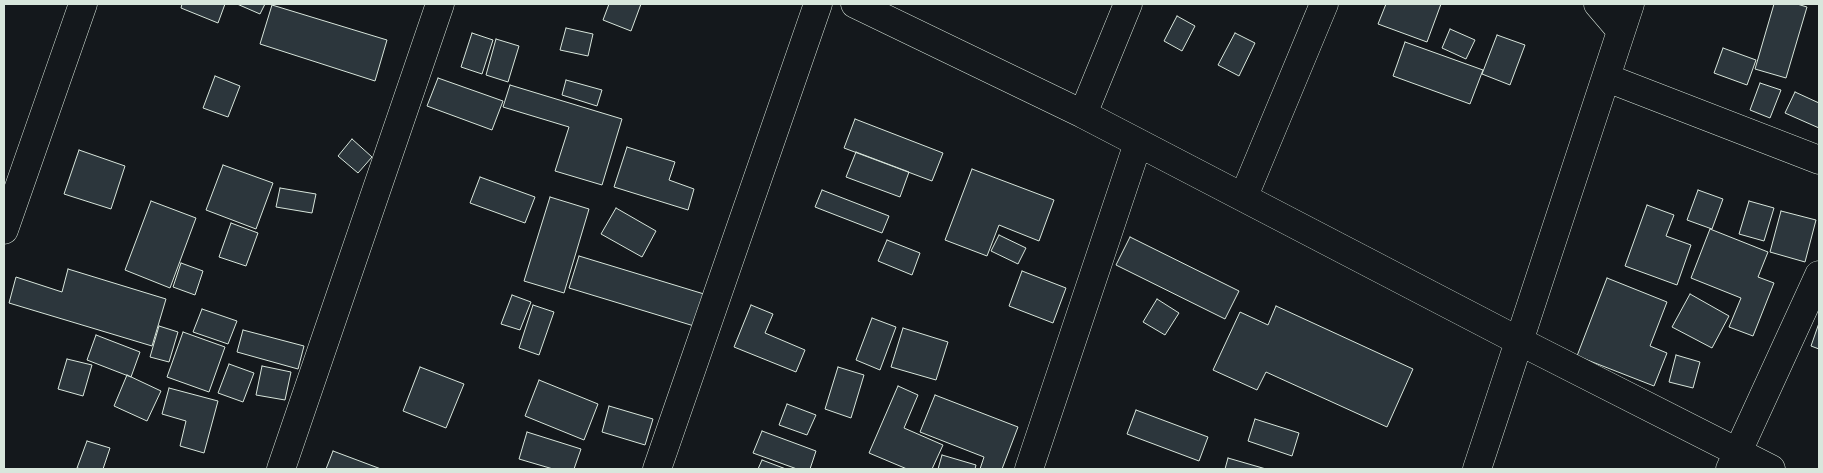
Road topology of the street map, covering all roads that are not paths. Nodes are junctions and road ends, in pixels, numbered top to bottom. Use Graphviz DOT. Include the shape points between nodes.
graph roads {
  1 [pos="83,4"];
  2 [pos="440,4"];
  3 [pos="818,4"];
  4 [pos="855,4"];
  5 [pos="1128,4"];
  6 [pos="1324,4"];
  7 [pos="1598,4"];
  8 [pos="1630,4"];
  9 [pos="1621,31"];
  10 [pos="1607,78"];
  11 [pos="1083,114"];
  12 [pos="1138,143"];
  13 [pos="1819,160"];
  14 [pos="1244,196"];
  15 [pos="4,230"];
  16 [pos="1819,275"];
  17 [pos="1519,341"];
  18 [pos="1734,461"];
  19 [pos="281,469"];
  20 [pos="657,469"];
  21 [pos="1029,469"];
  22 [pos="1477,469"];
  23 [pos="1771,469"];
  1 -- 15 [label="street"];
  2 -- 19 [label="street"];
  3 -- 20 [label="street"];
  4 -- 11 [label="street"];
  5 -- 11 [label="street"];
  6 -- 14 [label="street"];
  7 -- 9 [label="street"];
  8 -- 9 [label="street"];
  9 -- 10 [label="street"];
  10 -- 13 [label="street"];
  10 -- 17 [label="street"];
  11 -- 12 [label="street"];
  12 -- 14 [label="street"];
  12 -- 21 [label="street"];
  14 -- 17 [label="street"];
  16 -- 18 [label="street"];
  17 -- 18 [label="street"];
  17 -- 22 [label="street"];
  18 -- 23 [label="street"];
}
